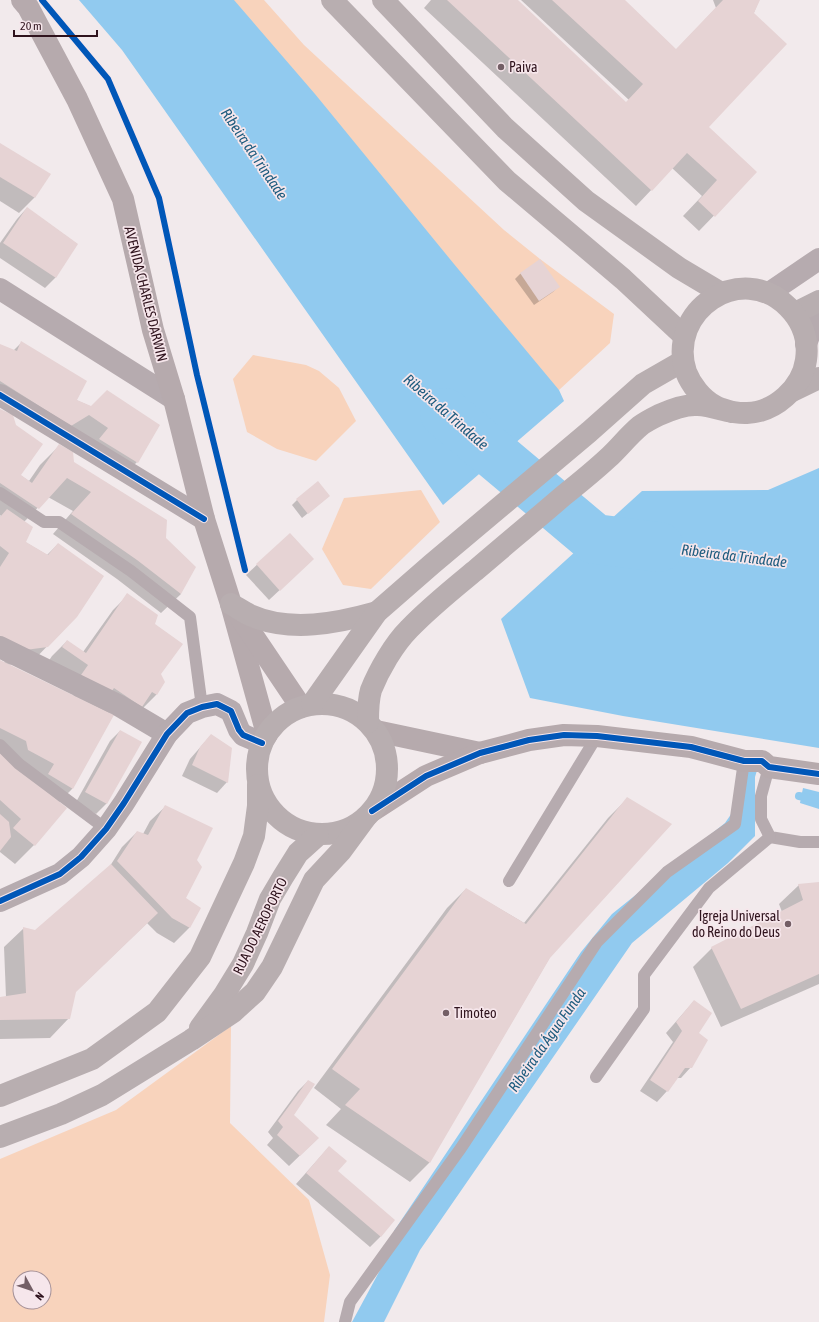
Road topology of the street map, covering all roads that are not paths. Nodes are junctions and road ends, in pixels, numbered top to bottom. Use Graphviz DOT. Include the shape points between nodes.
graph roads {
  1 [pos="22,0"];
  2 [pos="332,0"];
  3 [pos="382,0"];
  4 [pos="819,259"];
  5 [pos="0,289"];
  6 [pos="721,293"];
  7 [pos="769,293"];
  8 [pos="819,301"];
  9 [pos="819,309"];
  10 [pos="795,313"];
  11 [pos="684,336"];
  12 [pos="806,344"];
  13 [pos="683,361"];
  14 [pos="819,378"];
  15 [pos="792,391"];
  16 [pos="0,395"];
  17 [pos="174,399"];
  18 [pos="732,412"];
  19 [pos="0,493"];
  20 [pos="204,519"];
  21 [pos="231,604"];
  22 [pos="378,612"];
  23 [pos="0,647"];
  24 [pos="306,706"];
  25 [pos="202,707"];
  26 [pos="372,726"];
  27 [pos="167,734"];
  28 [pos="597,736"];
  29 [pos="264,738"];
  30 [pos="0,745"];
  31 [pos="480,753"];
  32 [pos="758,763"];
  33 [pos="819,774"];
  34 [pos="258,785"];
  35 [pos="369,814"];
  36 [pos="106,829"];
  37 [pos="318,835"];
  38 [pos="770,837"];
  39 [pos="819,842"];
  40 [pos="510,881"];
  41 [pos="0,901"];
  42 [pos="191,1040"];
  43 [pos="596,1077"];
  44 [pos="0,1096"];
  45 [pos="0,1137"];
  46 [pos="345,1322"];
  1 -- 17 [label="main road, AVENIDA CHARLES DARWIN" via="77,99 123,199 152,330"];
  2 -- 11 [label="main road" via="507,181 623,279"];
  3 -- 6 [label="main road" via="505,128 586,201 679,268"];
  4 -- 7 [label="street"];
  5 -- 17 [label="street"];
  6 -- 7 [label="main road" via="736,289 752,289"];
  6 -- 11 [label="main road" via="704,304 692,318"];
  7 -- 10 [label="main road"];
  8 -- 10 [label="main road"];
  9 -- 12 [label="street"];
  10 -- 12 [label="main road" via="803,328"];
  11 -- 13 [label="main road"];
  12 -- 15 [label="main road" via="806,361 801,377"];
  13 -- 18 [label="main road" via="689,379 700,394 714,406"];
  13 -- 22 [label="main road" via="643,384"];
  14 -- 15 [label="main road"];
  15 -- 18 [label="main road" via="764,410"];
  16 -- 20 [label="street"];
  17 -- 20 [label="main road, AVENIDA CHARLES DARWIN"];
  18 -- 26 [label="main road" via="697,405 681,407 661,414 640,426 607,459 409,629 383,666 371,690 369,700"];
  19 -- 25 [label="lane" via="44,522 59,522 131,571 190,617"];
  20 -- 21 [label="main road, AVENIDA CHARLES DARWIN"];
  21 -- 22 [label="main road" via="250,615 266,620 298,624 347,621"];
  21 -- 24 [label="main road"];
  21 -- 29 [label="main road"];
  22 -- 24 [label="main road"];
  23 -- 27 [label="street" via="118,705"];
  24 -- 26 [label="main road" via="332,704 351,710"];
  24 -- 29 [label="main road" via="288,713 276,722"];
  25 -- 27 [label="street" via="187,713"];
  25 -- 29 [label="street" via="217,704 224,707 231,711 243,735"];
  26 -- 31 [label="main road"];
  26 -- 35 [label="main road" via="385,751 388,772 383,793"];
  27 -- 36 [label="street"];
  28 -- 31 [label="main road" via="529,740"];
  28 -- 32 [label="main road" via="691,747"];
  28 -- 40 [label="lane"];
  29 -- 34 [label="main road" via="256,770"];
  30 -- 36 [label="lane" via="19,764"];
  31 -- 35 [label="main road" via="426,776"];
  32 -- 33 [label="main road"];
  32 -- 38 [label="lane" via="761,819"];
  32 -- 46 [label="lane" via="735,824 667,872 597,942 461,1148 350,1302"];
  34 -- 37 [label="main road" via="264,800 286,825"];
  34 -- 44 [label="main road" via="254,836 244,863 200,957 157,1012 92,1059"];
  35 -- 37 [label="main road" via="344,831"];
  35 -- 42 [label="main road" via="341,852 314,880 272,967 255,992 232,1012"];
  36 -- 41 [label="street" via="81,857 60,874"];
  37 -- 42 [label="main road, RUA DO AEROPORTO" via="298,853 283,877 270,899 243,964"];
  38 -- 39 [label="lane"];
  38 -- 43 [label="lane" via="709,888 644,975 644,1009"];
  42 -- 45 [label="main road" via="102,1095"];
}
